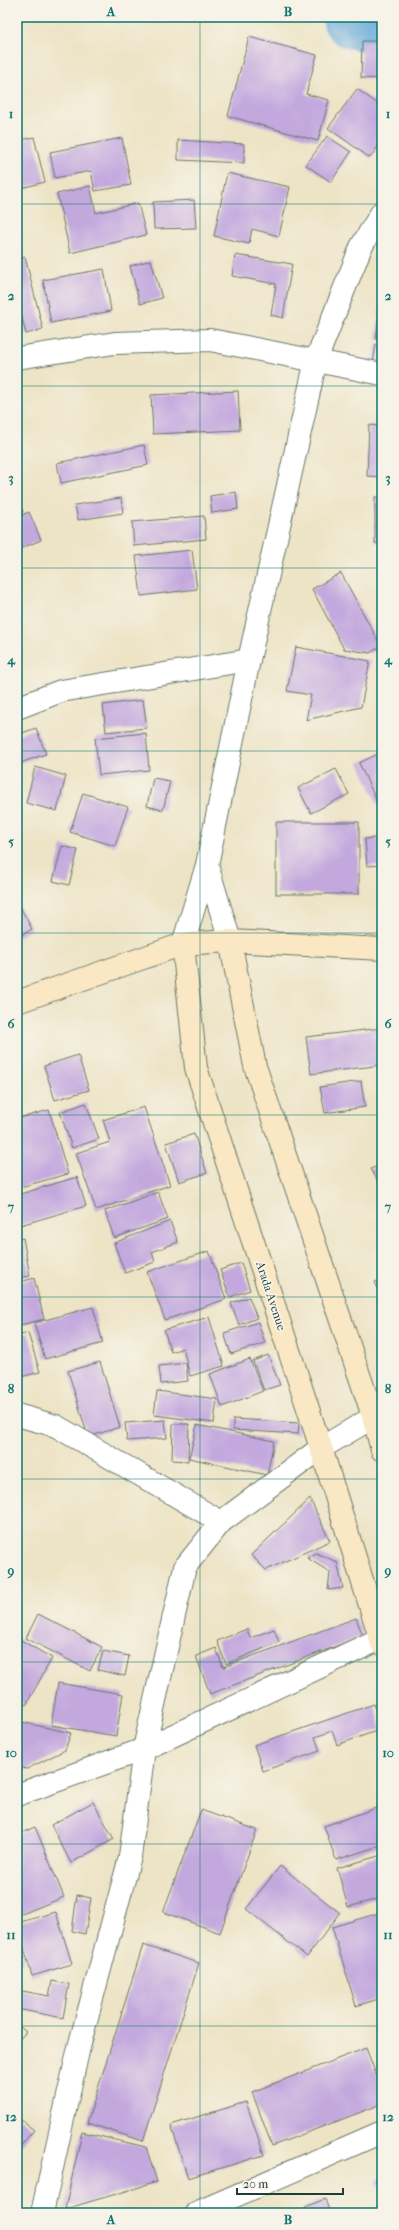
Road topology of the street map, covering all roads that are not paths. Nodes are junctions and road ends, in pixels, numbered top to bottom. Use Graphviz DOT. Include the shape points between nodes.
graph roads {
  1 [pos="382,212"];
  2 [pos="17,358"];
  3 [pos="316,360"];
  4 [pos="382,374"];
  5 [pos="249,660"];
  6 [pos="17,708"];
  7 [pos="207,865"];
  8 [pos="230,942"];
  9 [pos="183,944"];
  10 [pos="382,949"];
  11 [pos="17,1002"];
  12 [pos="377,1414"];
  13 [pos="17,1415"];
  14 [pos="321,1448"];
  15 [pos="382,1450"];
  16 [pos="221,1522"];
  17 [pos="381,1640"];
  18 [pos="144,1749"];
  19 [pos="17,1795"];
  20 [pos="382,2132"];
  21 [pos="42,2213"];
  22 [pos="196,2213"];
  1 -- 3 [label="street" via="361,248"];
  2 -- 3 [label="street" via="115,343 210,340"];
  3 -- 4 [label="street"];
  3 -- 5 [label="street"];
  5 -- 6 [label="street" via="61,691"];
  5 -- 7 [label="street"];
  7 -- 8 [label="street"];
  7 -- 9 [label="street"];
  8 -- 9 [label="main road"];
  8 -- 10 [label="main road"];
  8 -- 12 [label="main road" via="256,1066"];
  9 -- 11 [label="main road"];
  9 -- 14 [label="main road, Arada Avenue" via="196,1068"];
  12 -- 14 [label="street"];
  12 -- 15 [label="main road"];
  13 -- 16 [label="street" via="56,1426"];
  14 -- 16 [label="street"];
  14 -- 17 [label="main road, Arada Avenue"];
  16 -- 18 [label="street" via="186,1567"];
  17 -- 18 [label="street"];
  18 -- 19 [label="street"];
  18 -- 21 [label="street" via="130,1857 79,2047"];
  20 -- 22 [label="street"];
}
